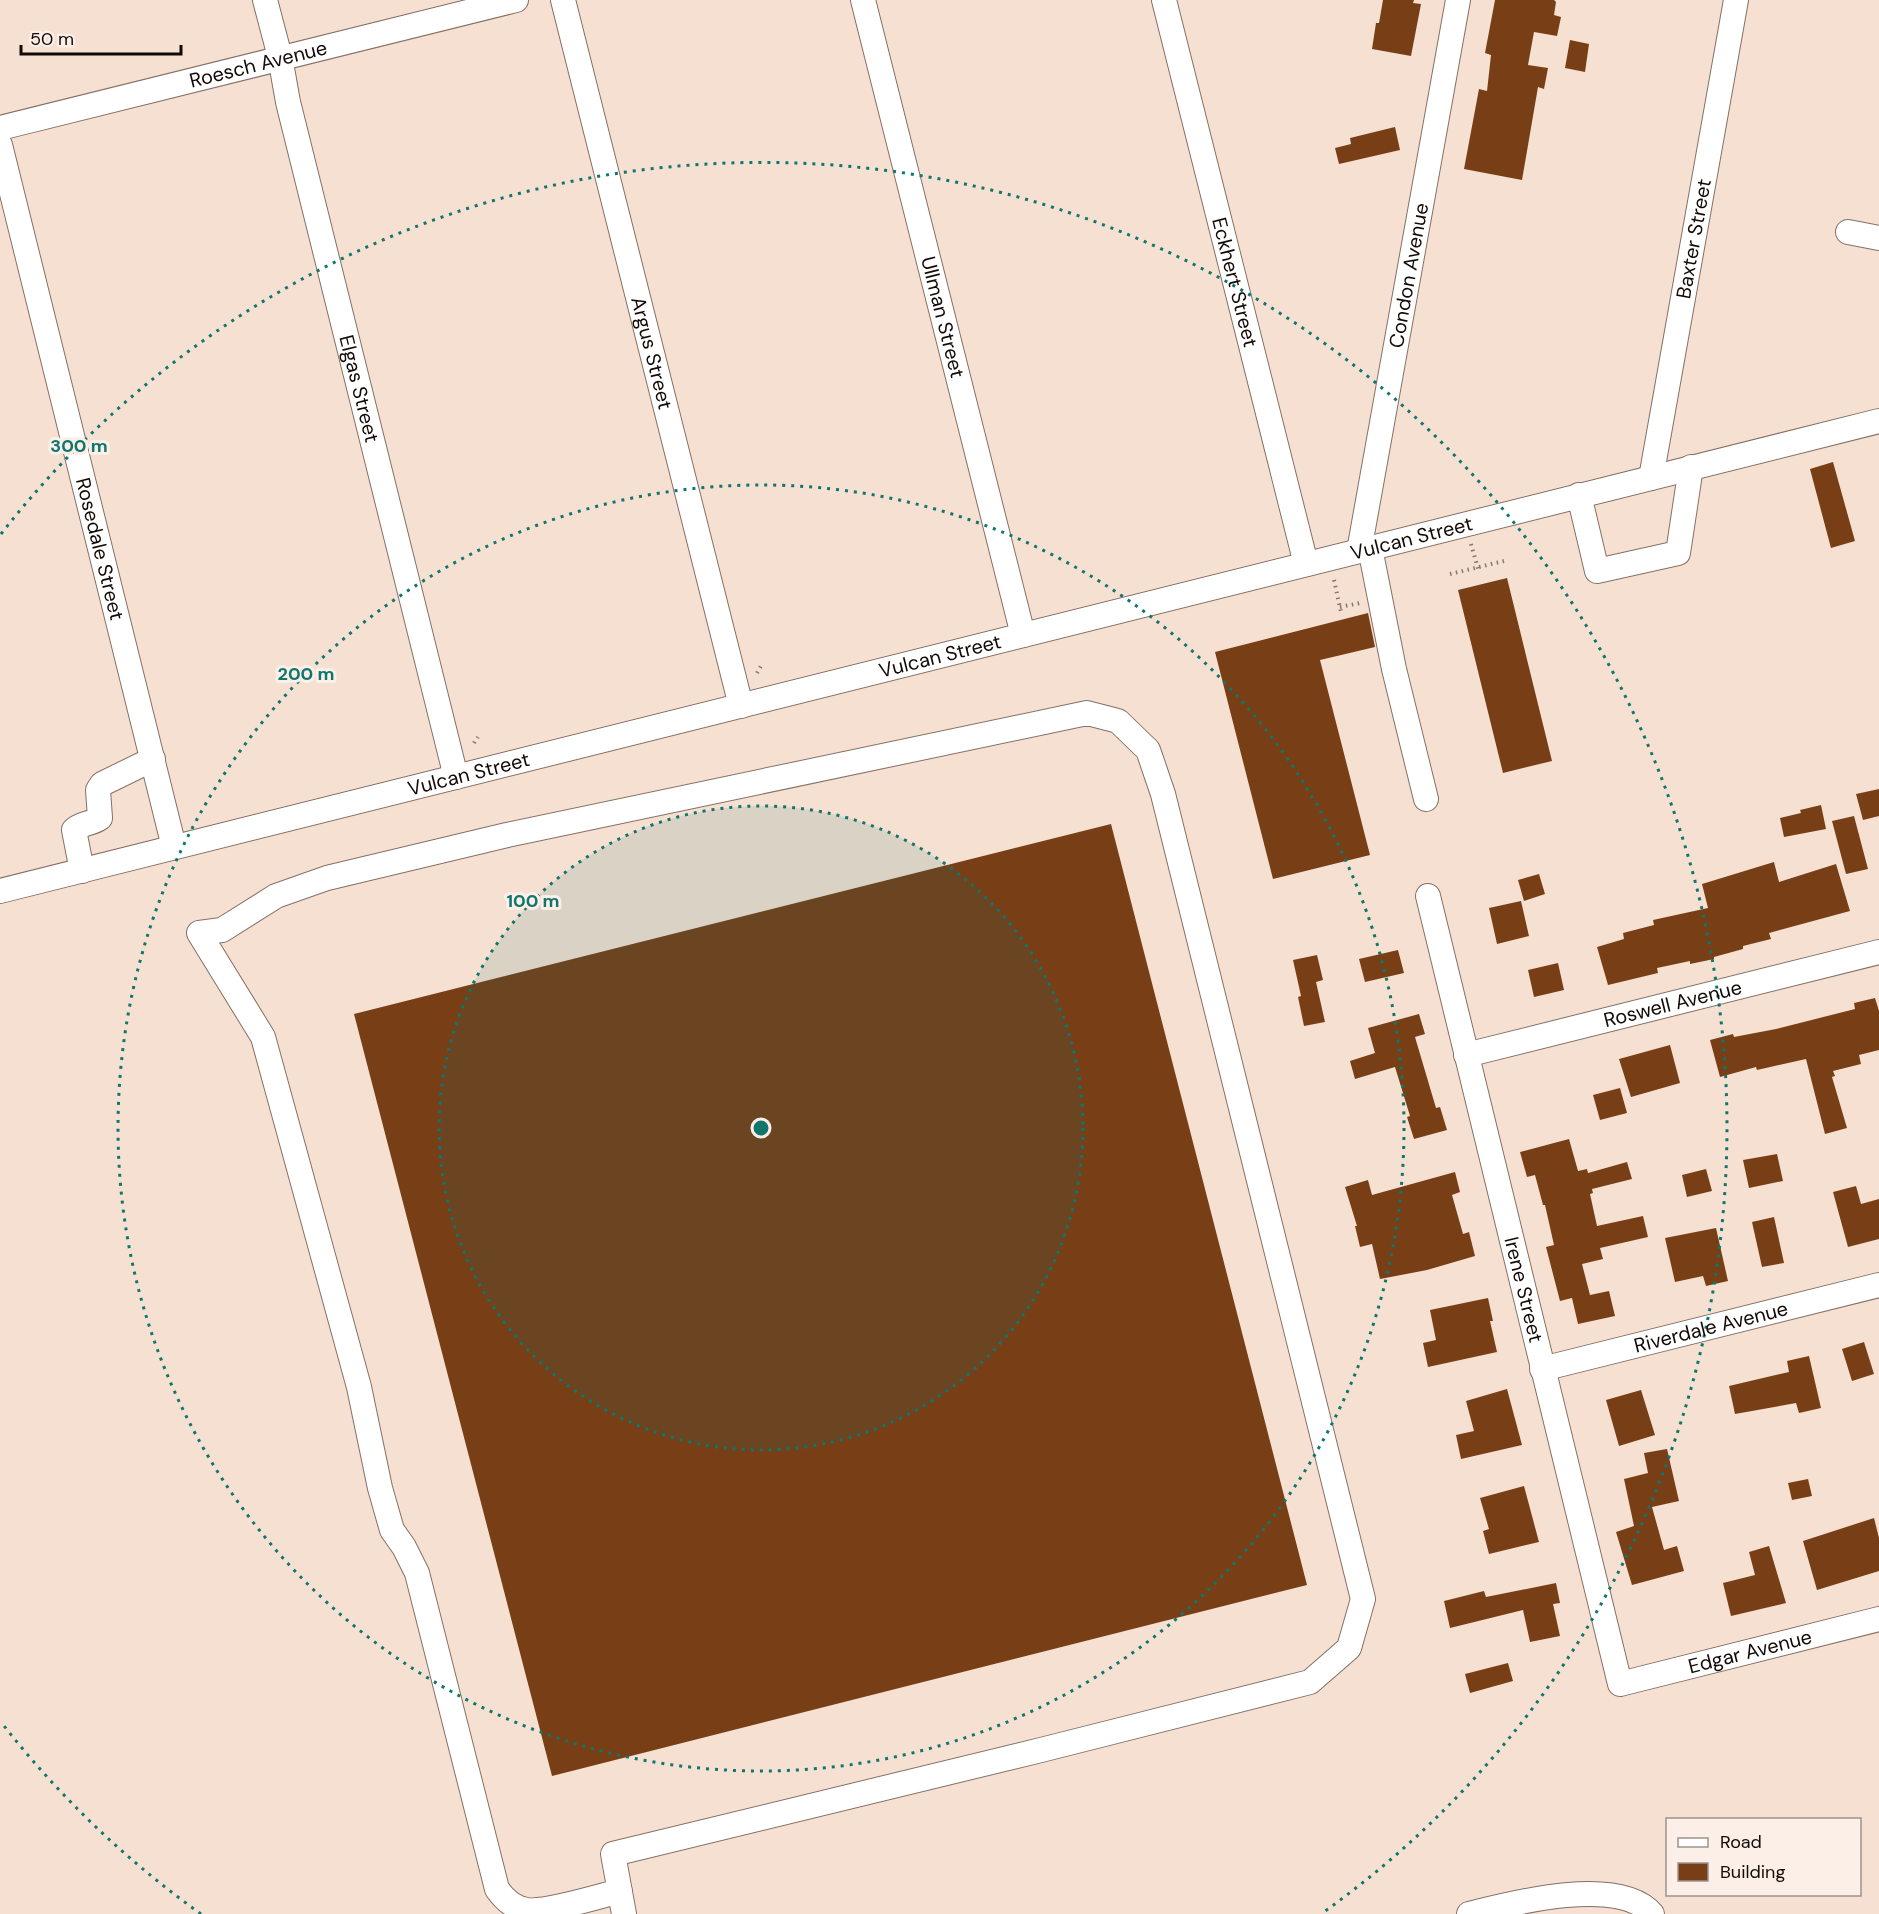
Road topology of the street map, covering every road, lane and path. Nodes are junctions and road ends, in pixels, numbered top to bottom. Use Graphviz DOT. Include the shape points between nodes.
graph roads {
  1 [pos="265,0"];
  2 [pos="516,0"];
  3 [pos="563,0"];
  4 [pos="863,0"];
  5 [pos="1164,0"];
  6 [pos="1458,0"];
  7 [pos="1736,0"];
  8 [pos="280,57"];
  9 [pos="0,128"];
  10 [pos="0,145"];
  11 [pos="1848,232"];
  12 [pos="1879,238"];
  13 [pos="1879,421"];
  14 [pos="1691,467"];
  15 [pos="1651,478"];
  16 [pos="1579,495"];
  17 [pos="1471,543"];
  18 [pos="1365,549"];
  19 [pos="1504,561"];
  20 [pos="1306,564"];
  21 [pos="1478,569"];
  22 [pos="1450,574"];
  23 [pos="1334,579"];
  24 [pos="1341,612"];
  25 [pos="1023,635"];
  26 [pos="761,666"];
  27 [pos="757,673"];
  28 [pos="741,706"];
  29 [pos="478,737"];
  30 [pos="474,743"];
  31 [pos="153,759"];
  32 [pos="456,777"];
  33 [pos="1426,799"];
  34 [pos="174,847"];
  35 [pos="82,871"];
  36 [pos="0,891"];
  37 [pos="1428,896"];
  38 [pos="1879,952"];
  39 [pos="1466,1055"];
  40 [pos="1879,1286"];
  41 [pos="1542,1369"];
  42 [pos="1879,1619"];
  43 [pos="1620,1684"];
  44 [pos="622,1902"];
  45 [pos="1469,1914"];
  46 [pos="1652,1914"];
  1 -- 8 [label="street, Elgas Street"];
  2 -- 8 [label="street, Roesch Avenue"];
  3 -- 28 [label="street, Argus Street"];
  4 -- 25 [label="street, Ullman Street"];
  5 -- 20 [label="street, Eckhert Street"];
  6 -- 18 [label="street, Condon Avenue"];
  7 -- 15 [label="street, Baxter Street"];
  8 -- 9 [label="street, Roesch Avenue"];
  8 -- 32 [label="street, Elgas Street"];
  10 -- 31 [label="street, Rosedale Street"];
  11 -- 12 [label="street"];
  13 -- 14 [label="street, Vulcan Street"];
  14 -- 15 [label="street, Vulcan Street"];
  14 -- 16 [label="street" via="1678,553 1597,571"];
  15 -- 16 [label="street, Vulcan Street"];
  16 -- 18 [label="street, Vulcan Street"];
  17 -- 21 [label="path"];
  18 -- 20 [label="street, Vulcan Street"];
  18 -- 33 [label="street"];
  19 -- 21 [label="path"];
  20 -- 25 [label="street, Vulcan Street"];
  21 -- 22 [label="path"];
  23 -- 24 [label="path"];
  25 -- 28 [label="street, Vulcan Street"];
  26 -- 27 [label="path"];
  28 -- 32 [label="street, Vulcan Street"];
  29 -- 30 [label="path"];
  31 -- 34 [label="street, Rosedale Street"];
  31 -- 35 [label="street" via="102,784 98,790 100,818 74,830"];
  32 -- 34 [label="street, Vulcan Street"];
  34 -- 35 [label="street, Vulcan Street"];
  35 -- 36 [label="street, Vulcan Street"];
  37 -- 39 [label="street, Irene Street"];
  38 -- 39 [label="street, Roswell Avenue"];
  39 -- 41 [label="street, Irene Street"];
  40 -- 41 [label="street, Riverdale Avenue"];
  41 -- 43 [label="street, Irene Street"];
  42 -- 43 [label="street, Edgar Avenue"];
  44 -- 44 [label="street" via="579,1902 528,1911 505,1900 497,1889 417,1573 392,1530 380,1488 359,1387 263,1037 199,933 222,930 276,896 327,878 507,835 1087,712 1118,721 1148,750 1163,794 1363,1599 1348,1648 1310,1682 613,1854"];
  45 -- 46 [label="street" via="1567,1895 1619,1895"];
}
